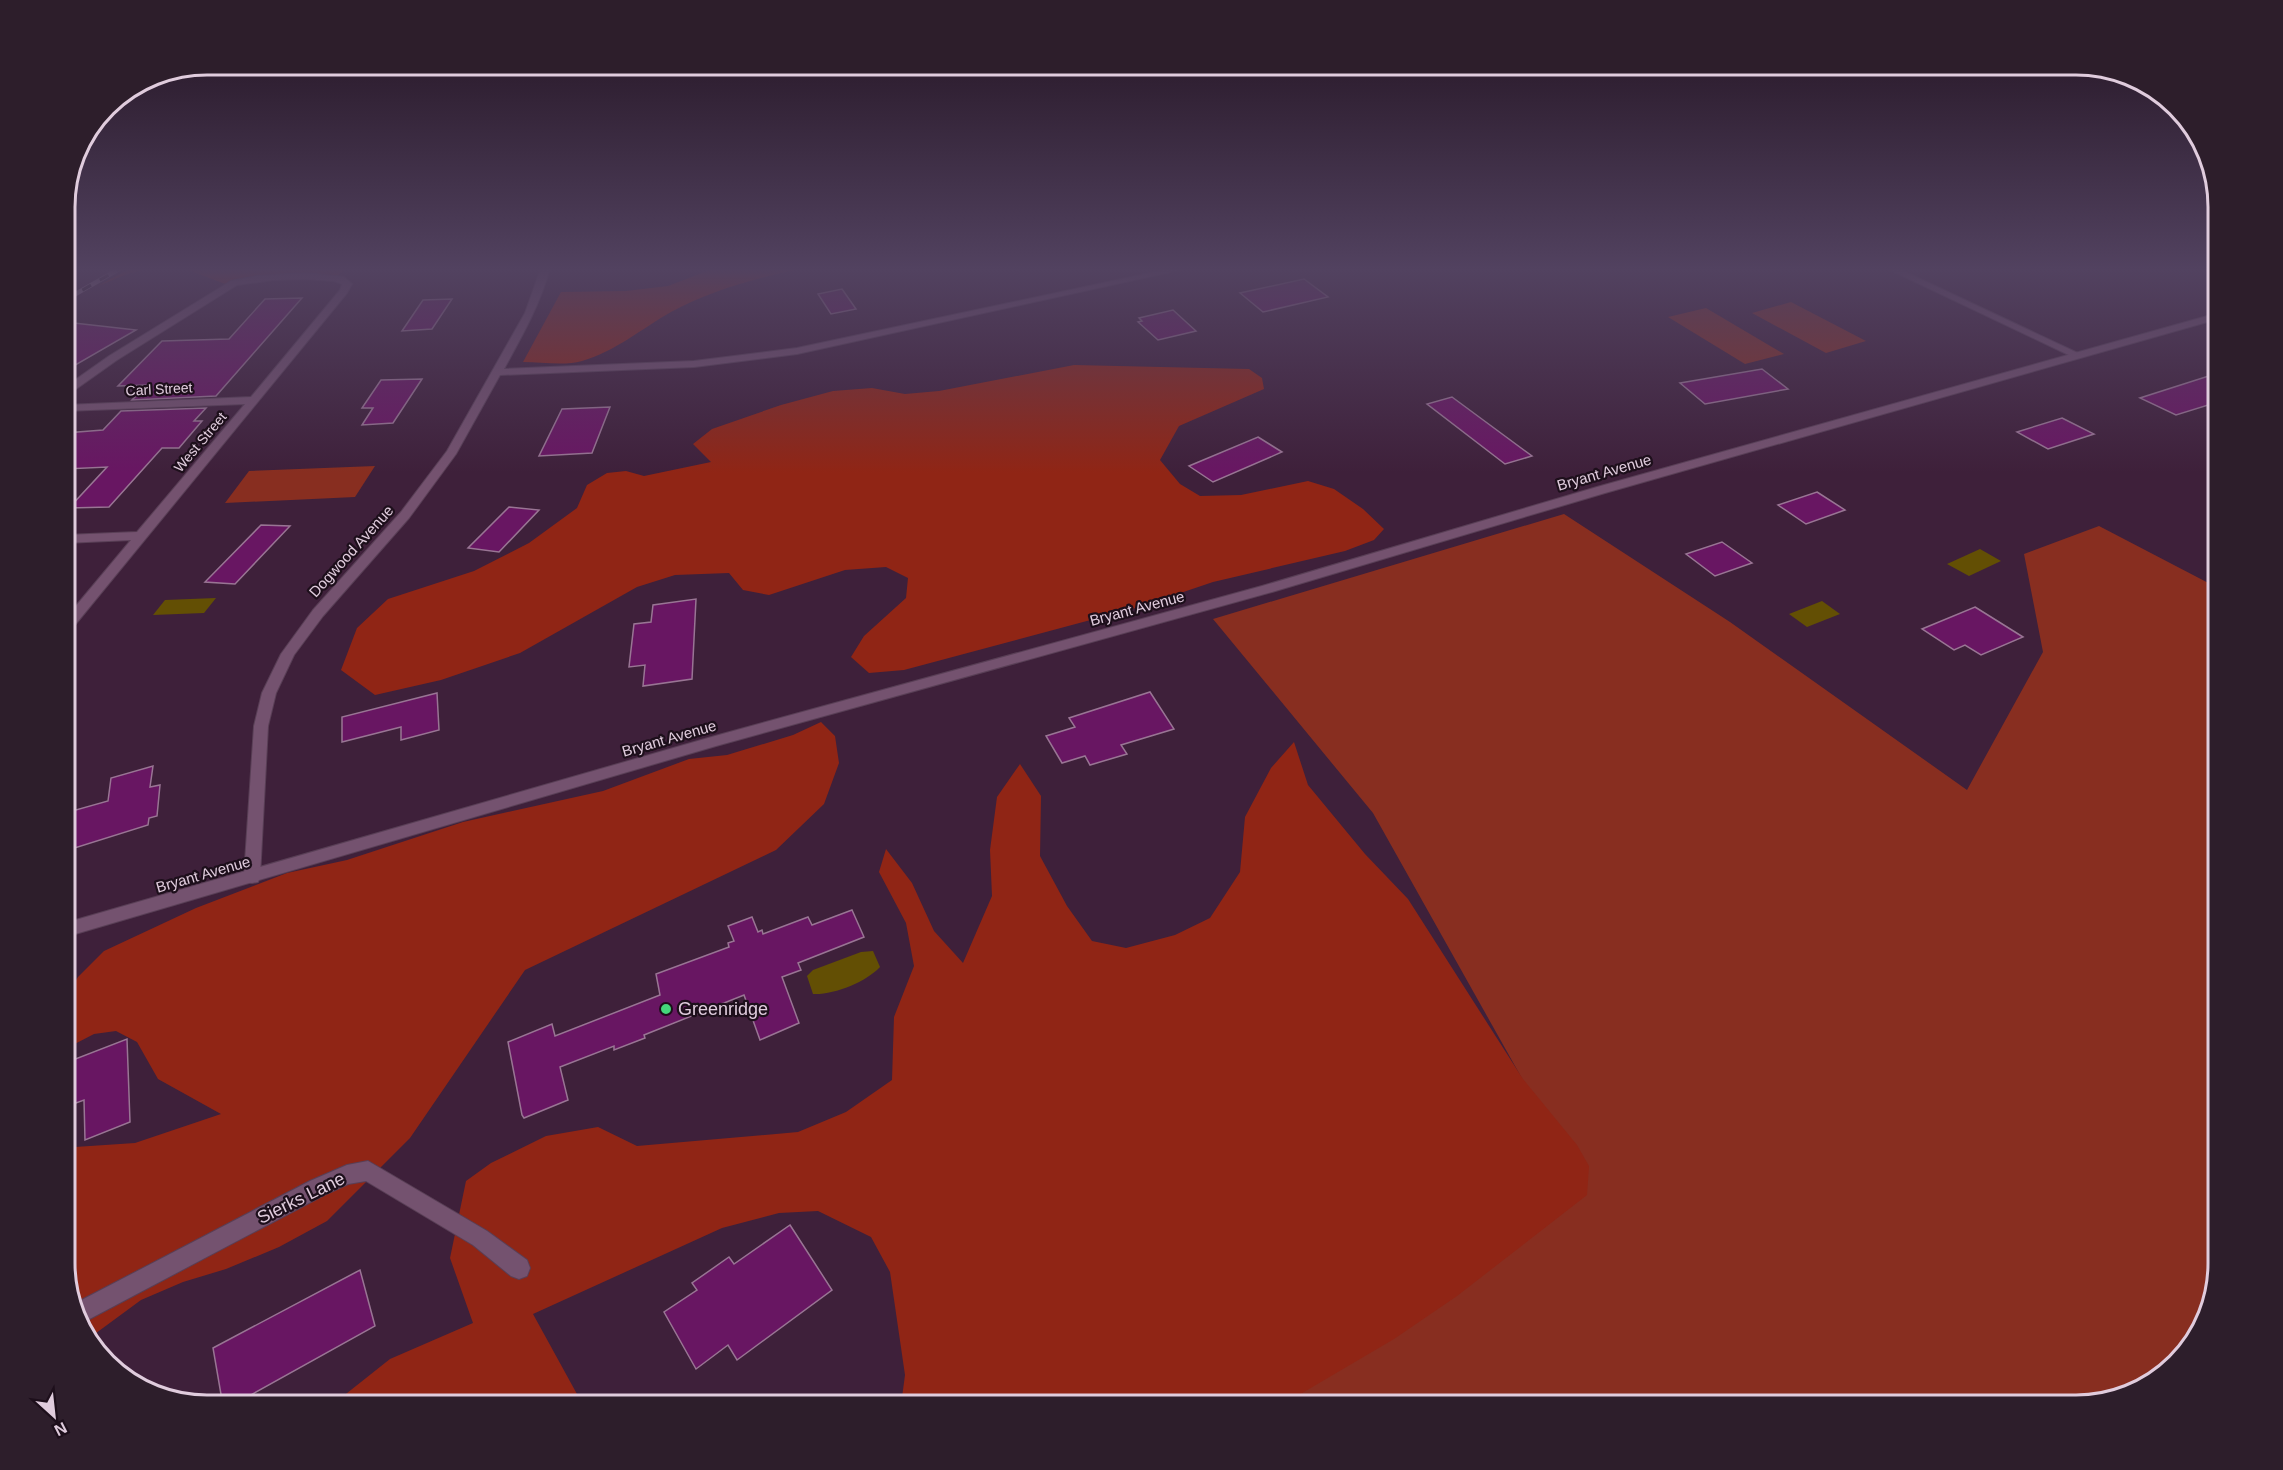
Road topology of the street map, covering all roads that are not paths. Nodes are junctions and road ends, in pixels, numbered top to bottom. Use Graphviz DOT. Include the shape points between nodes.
graph roads {
  1 [pos="148,337"];
  2 [pos="306,337"];
  3 [pos="517,337"];
  4 [pos="864,337"];
  5 [pos="2039,337"];
  6 [pos="2142,337"];
  7 [pos="2077,354"];
  8 [pos="498,372"];
  9 [pos="75,385"];
  10 [pos="254,400"];
  11 [pos="75,408"];
  12 [pos="142,536"];
  13 [pos="75,539"];
  14 [pos="75,616"];
  15 [pos="252,877"];
  16 [pos="75,927"];
  17 [pos="519,1268"];
  18 [pos="84,1310"];
  1 -- 9 [label="street, West Street"];
  2 -- 10 [label="street, West Street"];
  3 -- 8 [label="street, Dogwood Avenue"];
  4 -- 8 [label="street" via="797,351 694,364"];
  5 -- 7 [label="street"];
  6 -- 7 [label="street, Bryant Avenue"];
  7 -- 15 [label="street, Bryant Avenue" via="1267,589 715,741"];
  8 -- 15 [label="street, Dogwood Avenue" via="428,486 318,613 288,654 269,693 261,726"];
  10 -- 11 [label="street, Carl Street"];
  10 -- 12 [label="street, West Street"];
  12 -- 13 [label="street"];
  12 -- 14 [label="street, West Street"];
  15 -- 16 [label="street, Bryant Avenue"];
  17 -- 18 [label="street, Sierks Lane" via="480,1238 368,1171 317,1188"];
}
